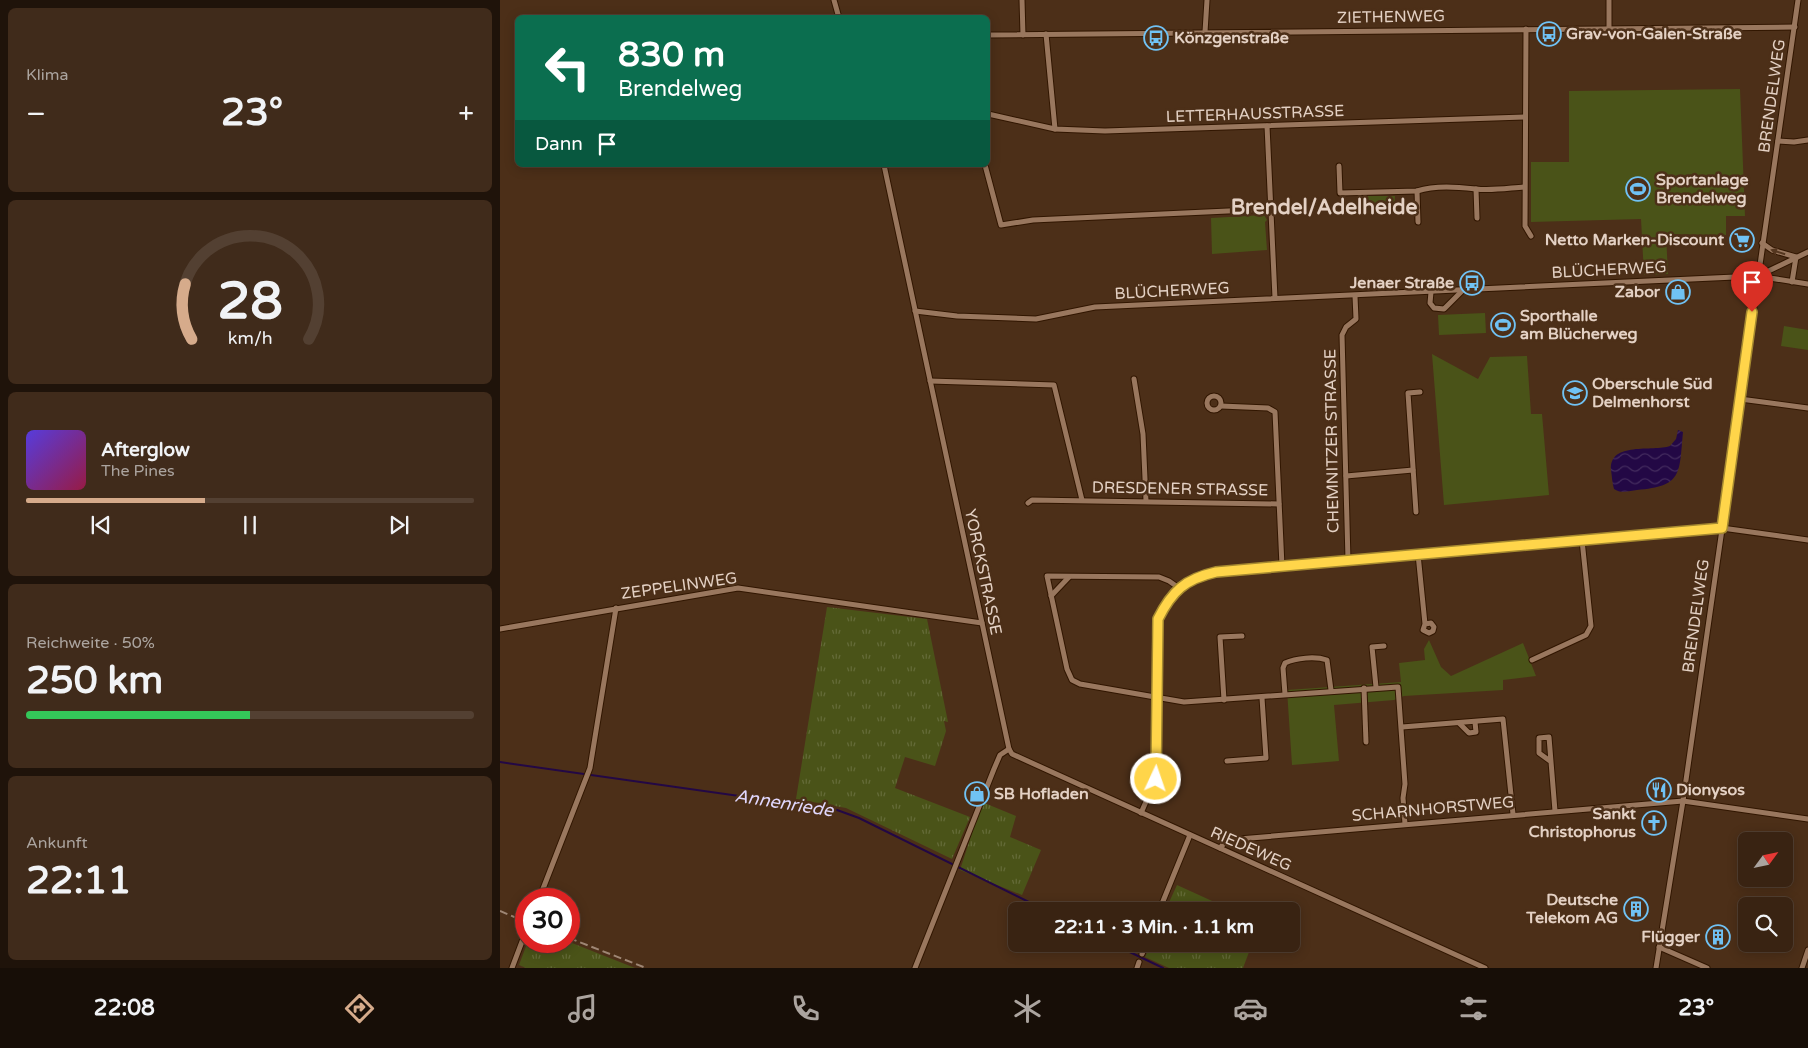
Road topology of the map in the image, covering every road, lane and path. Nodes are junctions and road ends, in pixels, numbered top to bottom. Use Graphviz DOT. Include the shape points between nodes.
graph roads {
  1 [pos="834,0"];
  2 [pos="1022,0"];
  3 [pos="1207,0"];
  4 [pos="1609,0"];
  5 [pos="1798,0"];
  6 [pos="838,15"];
  7 [pos="1795,26"];
  8 [pos="1609,28"];
  9 [pos="1526,29"];
  10 [pos="1204,32"];
  11 [pos="1046,34"];
  12 [pos="990,35"];
  13 [pos="1023,35"];
  14 [pos="990,114"];
  15 [pos="1524,118"];
  16 [pos="1267,126"];
  17 [pos="1055,129"];
  18 [pos="1808,140"];
  19 [pos="1778,141"];
  20 [pos="1340,166"];
  21 [pos="884,167"];
  22 [pos="986,167"];
  23 [pos="1524,187"];
  24 [pos="1476,189"];
  25 [pos="1417,191"];
  26 [pos="1271,209"];
  27 [pos="1477,218"];
  28 [pos="1418,222"];
  29 [pos="1531,236"];
  30 [pos="1762,243"];
  31 [pos="1808,252"];
  32 [pos="1796,257"];
  33 [pos="1757,276"];
  34 [pos="1792,282"];
  35 [pos="1808,284"];
  36 [pos="1462,290"];
  37 [pos="1432,292"];
  38 [pos="1355,296"];
  39 [pos="1275,298"];
  40 [pos="915,311"];
  41 [pos="1134,379"];
  42 [pos="930,381"];
  43 [pos="1420,392"];
  44 [pos="1740,399"];
  45 [pos="1221,406"];
  46 [pos="1808,408"];
  47 [pos="1413,470"];
  48 [pos="1346,476"];
  49 [pos="1082,500"];
  50 [pos="1146,500"];
  51 [pos="1028,503"];
  52 [pos="1278,504"];
  53 [pos="1416,512"];
  54 [pos="1722,528"];
  55 [pos="1582,540"];
  56 [pos="1808,540"];
  57 [pos="1418,554"];
  58 [pos="1348,560"];
  59 [pos="1282,566"];
  60 [pos="1069,576"];
  61 [pos="1179,588"];
  62 [pos="1051,596"];
  63 [pos="616,608"];
  64 [pos="982,623"];
  65 [pos="1425,624"];
  66 [pos="500,630"];
  67 [pos="1242,636"];
  68 [pos="1384,646"];
  69 [pos="1532,660"];
  70 [pos="1376,687"];
  71 [pos="1364,688"];
  72 [pos="1331,690"];
  73 [pos="1285,694"];
  74 [pos="1156,697"];
  75 [pos="1262,698"];
  76 [pos="1224,700"];
  77 [pos="1475,722"];
  78 [pos="1459,723"];
  79 [pos="1402,728"];
  80 [pos="1366,742"];
  81 [pos="1008,749"];
  82 [pos="1550,760"];
  83 [pos="1228,761"];
  84 [pos="1683,801"];
  85 [pos="1555,811"];
  86 [pos="1141,813"];
  87 [pos="1513,814"];
  88 [pos="1808,819"];
  89 [pos="1405,824"];
  90 [pos="1190,835"];
  91 [pos="1220,848"];
  92 [pos="543,888"];
  93 [pos="1164,902"];
  94 [pos="1659,947"];
  95 [pos="1808,950"];
  96 [pos="518,953"];
  97 [pos="512,968"];
  98 [pos="916,968"];
  99 [pos="1485,968"];
  100 [pos="1656,968"];
  101 [pos="1707,968"];
  102 [pos="1802,968"];
  1 -- 6 [label="street"];
  2 -- 13 [label="street"];
  3 -- 10 [label="street"];
  4 -- 8 [label="street"];
  5 -- 7 [label="street, BRENDELWEG"];
  7 -- 8 [label="street, ZIETHENWEG"];
  7 -- 19 [label="street, BRENDELWEG"];
  8 -- 9 [label="street, ZIETHENWEG"];
  9 -- 10 [label="street, ZIETHENWEG"];
  9 -- 15 [label="street"];
  10 -- 11 [label="street, ZIETHENWEG"];
  11 -- 13 [label="street, ZIETHENWEG"];
  11 -- 17 [label="street"];
  12 -- 13 [label="street, ZIETHENWEG"];
  14 -- 17 [label="street, LETTERHAUSSTRASSE"];
  15 -- 16 [label="street, LETTERHAUSSTRASSE"];
  15 -- 23 [label="street"];
  16 -- 17 [label="street, LETTERHAUSSTRASSE" via="1105,131"];
  16 -- 26 [label="street"];
  18 -- 19 [label="street"];
  19 -- 30 [label="street, BRENDELWEG"];
  20 -- 25 [label="street" via="1340,193"];
  21 -- 40 [label="street, YORCKSTRASSE"];
  22 -- 26 [label="street" via="1001,224"];
  23 -- 24 [label="street"];
  23 -- 29 [label="street" via="1525,226"];
  24 -- 25 [label="street" via="1428,188"];
  24 -- 27 [label="street"];
  25 -- 28 [label="street"];
  26 -- 39 [label="street"];
  32 -- 30 [label="street, one-way" via="1772,250"];
  30 -- 33 [label="street, BRENDELWEG"];
  31 -- 32 [label="street"];
  32 -- 33 [label="street"];
  32 -- 34 [label="street"];
  33 -- 34 [label="street"];
  33 -- 36 [label="street, BLÜCHERWEG"];
  33 -- 44 [label="street, BRENDELWEG"];
  34 -- 35 [label="street"];
  36 -- 37 [label="street, BLÜCHERWEG"];
  36 -- 37 [label="street" via="1444,309 1434,308 1430,303"];
  37 -- 38 [label="street, BLÜCHERWEG"];
  38 -- 39 [label="street, BLÜCHERWEG"];
  38 -- 48 [label="street, CHEMNITZER STRASSE" via="1356,319 1346,326 1342,335"];
  39 -- 40 [label="street, BLÜCHERWEG" via="1095,307 1036,319"];
  40 -- 42 [label="street, YORCKSTRASSE"];
  41 -- 50 [label="street" via="1143,434"];
  42 -- 49 [label="street, DRESDENER STRASSE" via="1054,384"];
  42 -- 64 [label="street, YORCKSTRASSE"];
  43 -- 47 [label="street" via="1408,393"];
  44 -- 46 [label="street"];
  44 -- 54 [label="street, BRENDELWEG"];
  45 -- 52 [label="street" via="1268,408 1274,412"];
  47 -- 48 [label="street"];
  47 -- 53 [label="street"];
  48 -- 58 [label="street, CHEMNITZER STRASSE"];
  49 -- 50 [label="street, DRESDENER STRASSE"];
  49 -- 51 [label="street, DRESDENER STRASSE" via="1032,500"];
  50 -- 52 [label="street, DRESDENER STRASSE"];
  52 -- 59 [label="street"];
  54 -- 55 [label="street"];
  54 -- 56 [label="street"];
  54 -- 84 [label="street, BRENDELWEG"];
  55 -- 57 [label="street"];
  55 -- 69 [label="street" via="1591,626 1586,635"];
  57 -- 58 [label="street"];
  57 -- 65 [label="street"];
  58 -- 59 [label="street"];
  59 -- 61 [label="street" via="1216,572 1198,576"];
  60 -- 61 [label="street" via="1159,577"];
  60 -- 62 [label="street"];
  60 -- 62 [label="street" via="1047,576"];
  61 -- 74 [label="street" via="1166,602 1158,619"];
  62 -- 74 [label="street" via="1072,680"];
  63 -- 64 [label="street, ZEPPELINWEG" via="738,588"];
  63 -- 66 [label="street, ZEPPELINWEG"];
  63 -- 92 [label="street" via="590,768"];
  64 -- 81 [label="street, YORCKSTRASSE"];
  67 -- 76 [label="street" via="1220,637"];
  68 -- 70 [label="street" via="1372,648"];
  70 -- 71 [label="street"];
  70 -- 79 [label="street" via="1398,687"];
  71 -- 72 [label="street"];
  71 -- 80 [label="street"];
  72 -- 73 [label="street"];
  72 -- 73 [label="street" via="1327,660 1292,660 1283,668"];
  73 -- 75 [label="street"];
  74 -- 76 [label="street" via="1184,702"];
  74 -- 86 [label="street" via="1156,779"];
  75 -- 76 [label="street"];
  75 -- 83 [label="street" via="1266,758"];
  77 -- 78 [label="street"];
  77 -- 78 [label="street" via="1476,732 1469,733"];
  77 -- 87 [label="street" via="1503,719"];
  78 -- 79 [label="street"];
  79 -- 89 [label="street"];
  81 -- 86 [label="street, RIEDEWEG" via="1012,754"];
  81 -- 98 [label="street" via="1000,755 994,769"];
  82 -- 85 [label="street"];
  84 -- 85 [label="street, SCHARNHORSTWEG"];
  84 -- 88 [label="street, SCHARNHORSTWEG"];
  84 -- 94 [label="street, BRENDELWEG"];
  85 -- 87 [label="street, SCHARNHORSTWEG"];
  86 -- 90 [label="street, RIEDEWEG"];
  87 -- 89 [label="street, SCHARNHORSTWEG"];
  89 -- 91 [label="street, SCHARNHORSTWEG" via="1226,840"];
  90 -- 91 [label="street, RIEDEWEG"];
  90 -- 93 [label="street"];
  91 -- 99 [label="street, RIEDEWEG"];
  94 -- 100 [label="street, BRENDELWEG"];
  94 -- 101 [label="street"];
  95 -- 102 [label="street"];
  96 -- 97 [label="street"];
}
